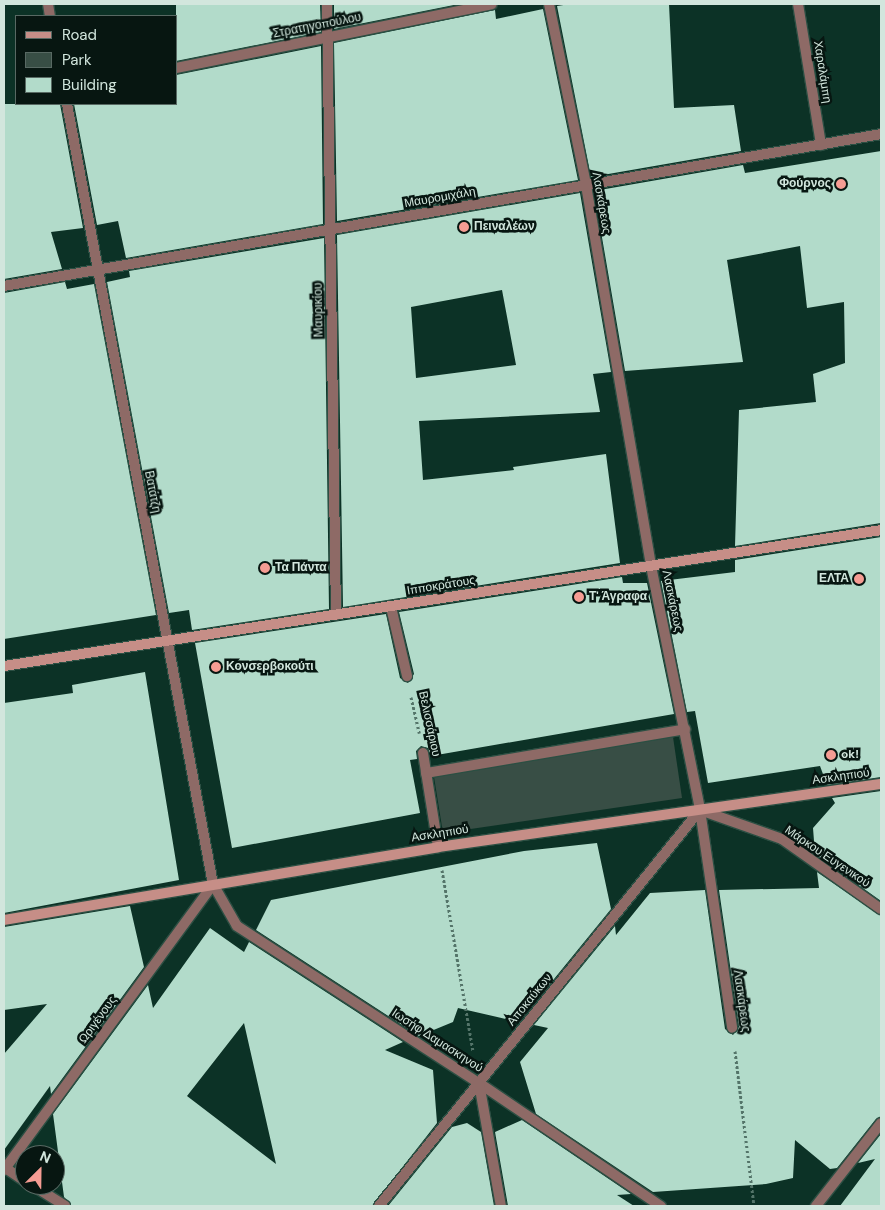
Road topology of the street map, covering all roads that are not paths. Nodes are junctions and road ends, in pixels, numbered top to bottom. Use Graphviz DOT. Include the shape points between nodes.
graph roads {
  1 [pos="327,4"];
  2 [pos="492,4"];
  3 [pos="550,4"];
  4 [pos="798,4"];
  5 [pos="328,37"];
  6 [pos="178,68"];
  7 [pos="67,105"];
  8 [pos="881,134"];
  9 [pos="821,145"];
  10 [pos="586,186"];
  11 [pos="330,230"];
  12 [pos="98,270"];
  13 [pos="4,286"];
  14 [pos="881,530"];
  15 [pos="652,566"];
  16 [pos="391,607"];
  17 [pos="336,615"];
  18 [pos="167,641"];
  19 [pos="4,666"];
  20 [pos="406,676"];
  21 [pos="685,728"];
  22 [pos="424,753"];
  23 [pos="426,773"];
  24 [pos="881,784"];
  25 [pos="700,810"];
  26 [pos="438,847"];
  27 [pos="213,884"];
  28 [pos="881,909"];
  29 [pos="4,920"];
  30 [pos="732,1028"];
  31 [pos="479,1083"];
  32 [pos="881,1124"];
  33 [pos="4,1168"];
  34 [pos="15,1175"];
  35 [pos="48,1195"];
  36 [pos="65,1206"];
  37 [pos="379,1206"];
  38 [pos="501,1206"];
  39 [pos="661,1206"];
  40 [pos="816,1206"];
  1 -- 5 [label="street, Μαυρικίου"];
  2 -- 5 [label="street, Στρατηγοπούλου"];
  3 -- 10 [label="street, Λασκάρεως"];
  4 -- 9 [label="street, Χαραλάμπη"];
  5 -- 6 [label="street, Στρατηγοπούλου"];
  5 -- 11 [label="street, Μαυρικίου"];
  7 -- 12 [label="street, Βατάτζη"];
  8 -- 9 [label="street, Μαυρομιχάλη"];
  9 -- 10 [label="street, Μαυρομιχάλη"];
  10 -- 11 [label="street, Μαυρομιχάλη"];
  10 -- 15 [label="street, Λασκάρεως"];
  11 -- 12 [label="street, Μαυρομιχάλη"];
  11 -- 17 [label="street, Μαυρικίου"];
  12 -- 13 [label="street, Μαυρομιχάλη"];
  12 -- 18 [label="street, Βατάτζη"];
  14 -- 15 [label="street, Ιπποκράτους"];
  15 -- 16 [label="street, Ιπποκράτους"];
  15 -- 21 [label="street, Λασκάρεως"];
  16 -- 17 [label="street, Ιπποκράτους"];
  16 -- 20 [label="street, Βελισσάριου"];
  17 -- 18 [label="street, Ιπποκράτους"];
  18 -- 19 [label="street, Ιπποκράτους"];
  18 -- 27 [label="street, Βατάτζη"];
  21 -- 23 [label="street"];
  21 -- 25 [label="street, Λασκάρεως"];
  22 -- 23 [label="street, Βελισσάριου"];
  23 -- 26 [label="street, Βελισσάριου"];
  24 -- 25 [label="street, Ασκληπιού"];
  25 -- 26 [label="street, Ασκληπιού"];
  25 -- 28 [label="street, Μάρκου Ευγενικού" via="782,839"];
  25 -- 30 [label="street, Λασκάρεως"];
  25 -- 31 [label="street, Αποκαύκων"];
  26 -- 27 [label="street, Ασκληπιού"];
  27 -- 29 [label="street, Ασκληπιού"];
  27 -- 31 [label="street, Ιωσήφ Δαμασκηνού" via="237,926"];
  27 -- 33 [label="street, Ωριγένους"];
  31 -- 37 [label="street, Αποκαύκων"];
  31 -- 38 [label="street"];
  31 -- 39 [label="street, Ιωσήφ Δαμασκηνού"];
  32 -- 40 [label="street"];
  33 -- 34 [label="street"];
  35 -- 36 [label="street"];
}
